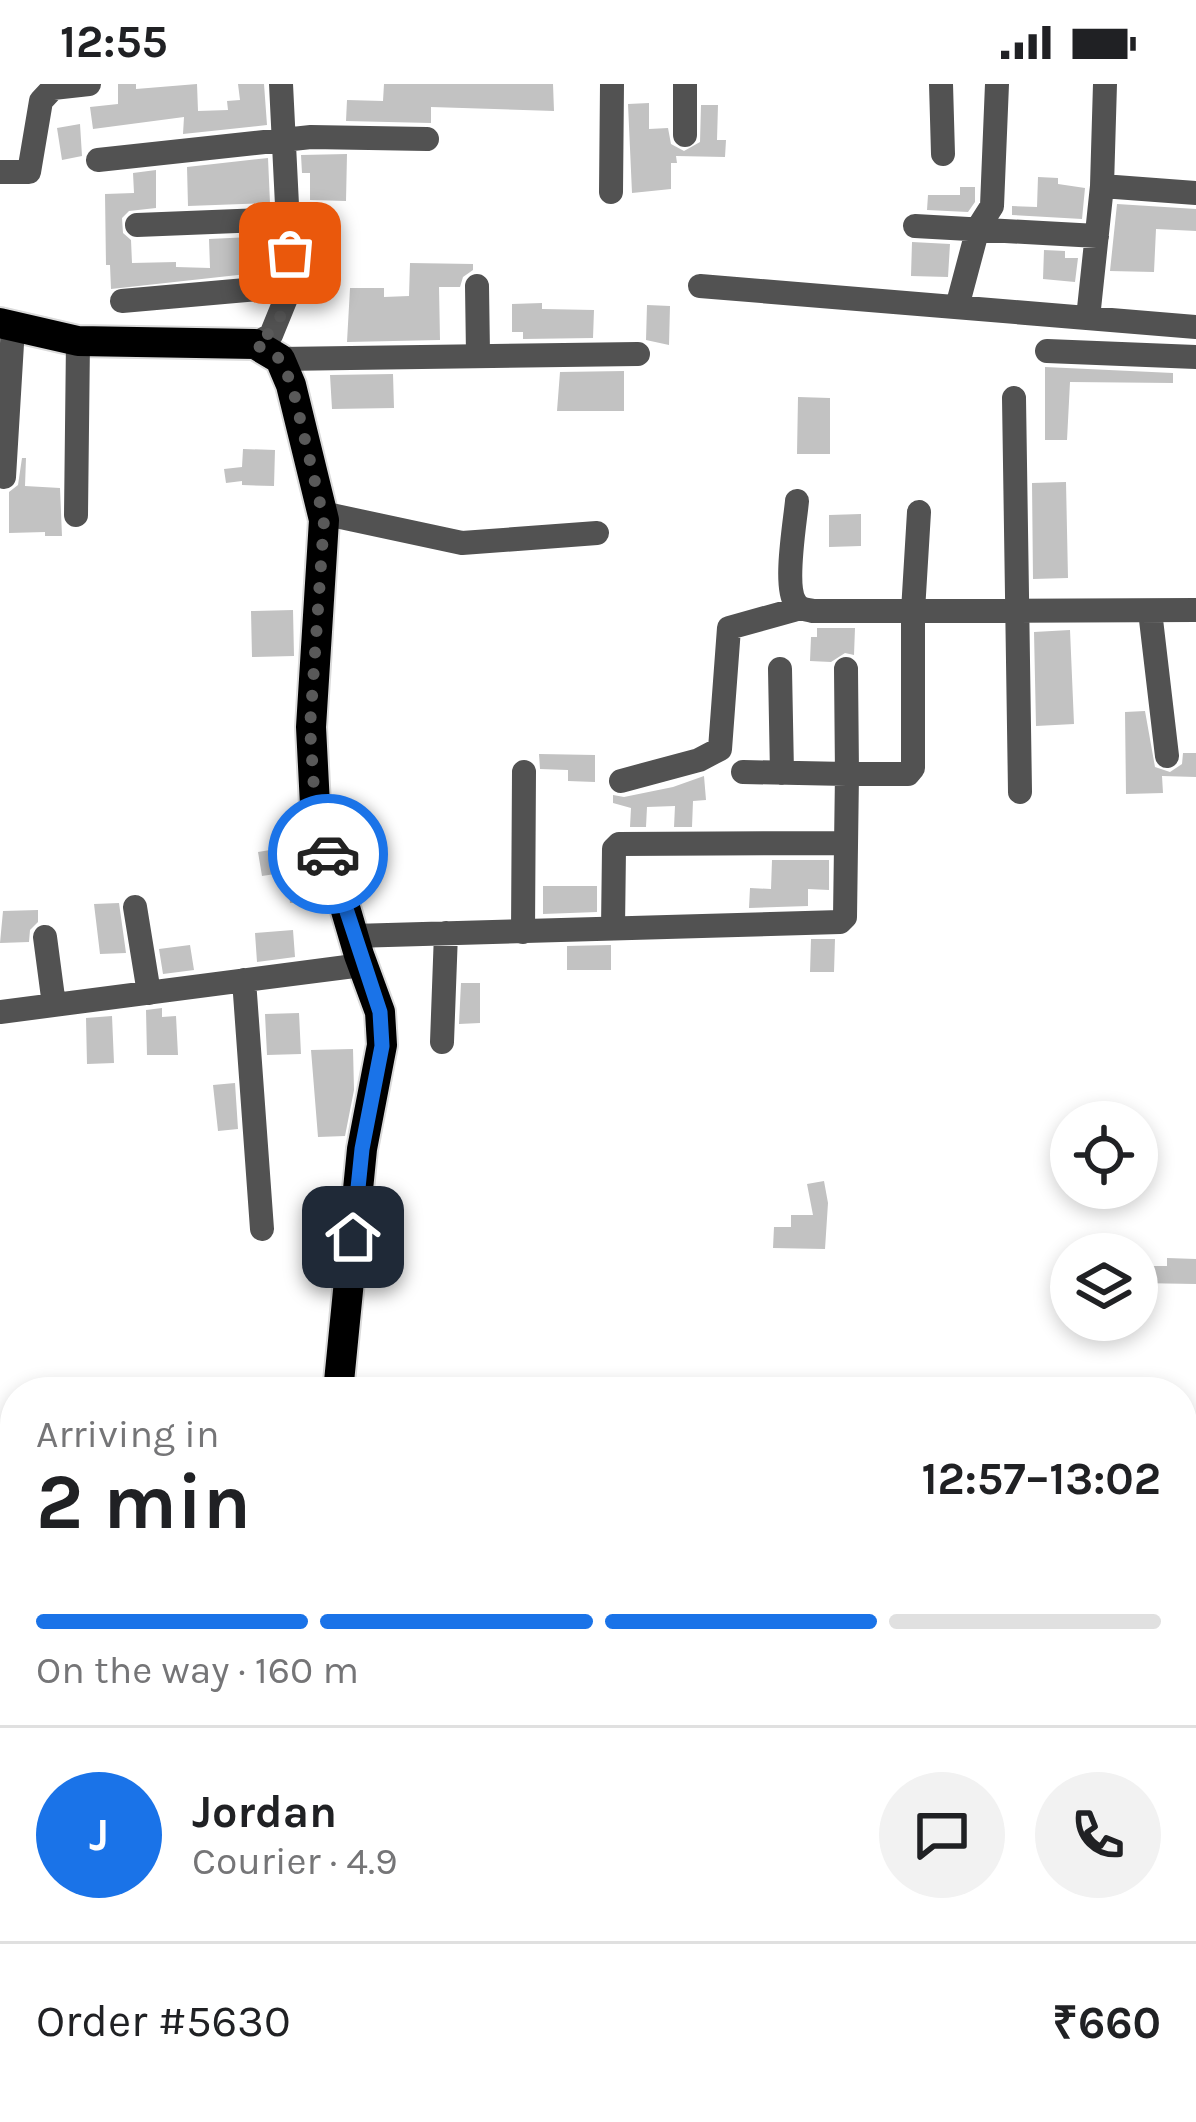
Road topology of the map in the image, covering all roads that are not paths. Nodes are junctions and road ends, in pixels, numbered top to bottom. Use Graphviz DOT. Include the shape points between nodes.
graph roads {
  1 [pos="88,84"];
  2 [pos="281,84"];
  3 [pos="612,84"];
  4 [pos="685,84"];
  5 [pos="941,84"];
  6 [pos="997,84"];
  7 [pos="1105,84"];
  8 [pos="685,135"];
  9 [pos="285,139"];
  10 [pos="427,139"];
  11 [pos="943,154"];
  12 [pos="98,160"];
  13 [pos="0,172"];
  14 [pos="1102,186"];
  15 [pos="611,192"];
  16 [pos="1196,193"];
  17 [pos="288,218"];
  18 [pos="137,225"];
  19 [pos="915,226"];
  20 [pos="978,228"];
  21 [pos="1097,236"];
  22 [pos="291,286"];
  23 [pos="477,286"];
  24 [pos="700,286"];
  25 [pos="122,301"];
  26 [pos="957,307"];
  27 [pos="1088,318"];
  28 [pos="6,325"];
  29 [pos="1196,327"];
  30 [pos="78,340"];
  31 [pos="1047,351"];
  32 [pos="267,352"];
  33 [pos="638,353"];
  34 [pos="478,354"];
  35 [pos="1196,357"];
  36 [pos="1015,398"];
  37 [pos="4,477"];
  38 [pos="797,501"];
  39 [pos="919,512"];
  40 [pos="322,513"];
  41 [pos="76,515"];
  42 [pos="597,532"];
  43 [pos="801,608"];
  44 [pos="1196,610"];
  45 [pos="914,611"];
  46 [pos="1015,611"];
  47 [pos="1150,611"];
  48 [pos="846,669"];
  49 [pos="780,670"];
  50 [pos="1167,756"];
  51 [pos="524,772"];
  52 [pos="742,772"];
  53 [pos="782,773"];
  54 [pos="848,774"];
  55 [pos="621,781"];
  56 [pos="1021,792"];
  57 [pos="846,843"];
  58 [pos="135,907"];
  59 [pos="613,928"];
  60 [pos="524,932"];
  61 [pos="446,934"];
  62 [pos="45,937"];
  63 [pos="357,951"];
  64 [pos="244,980"];
  65 [pos="148,993"];
  66 [pos="54,1005"];
  67 [pos="0,1012"];
  68 [pos="442,1042"];
  69 [pos="262,1228"];
  70 [pos="339,1377"];
  1 -- 13 [label="street" via="53,88 41,101 29,172"];
  2 -- 9 [label="street"];
  3 -- 15 [label="street"];
  4 -- 8 [label="street"];
  5 -- 11 [label="street"];
  6 -- 20 [label="street" via="992,206"];
  7 -- 14 [label="street"];
  9 -- 10 [label="street"];
  9 -- 12 [label="street"];
  9 -- 17 [label="street"];
  14 -- 16 [label="street"];
  14 -- 21 [label="street"];
  17 -- 18 [label="street"];
  17 -- 22 [label="street"];
  19 -- 20 [label="street"];
  20 -- 21 [label="street"];
  20 -- 26 [label="street"];
  21 -- 27 [label="street"];
  22 -- 25 [label="street"];
  22 -- 32 [label="street"];
  23 -- 34 [label="street"];
  24 -- 26 [label="street"];
  26 -- 27 [label="street"];
  27 -- 29 [label="street"];
  28 -- 30 [label="main road"];
  28 -- 37 [label="street"];
  30 -- 32 [label="main road"];
  30 -- 41 [label="street"];
  31 -- 35 [label="street"];
  32 -- 34 [label="street"];
  32 -- 40 [label="main road" via="292,385"];
  33 -- 34 [label="street"];
  36 -- 46 [label="street"];
  38 -- 43 [label="street" via="791,584"];
  39 -- 45 [label="street"];
  40 -- 42 [label="street" via="462,543"];
  40 -- 63 [label="main road" via="310,727 315,805"];
  43 -- 45 [label="street"];
  43 -- 55 [label="street" via="729,628 720,749"];
  44 -- 47 [label="street"];
  45 -- 46 [label="street"];
  45 -- 54 [label="street" via="913,769"];
  46 -- 47 [label="street"];
  46 -- 56 [label="street"];
  47 -- 50 [label="street"];
  48 -- 54 [label="street"];
  49 -- 53 [label="street"];
  51 -- 60 [label="street"];
  52 -- 53 [label="street"];
  53 -- 54 [label="street"];
  54 -- 57 [label="street"];
  57 -- 59 [label="street" via="840,922"];
  57 -- 59 [label="street" via="619,844"];
  58 -- 65 [label="street"];
  59 -- 60 [label="street"];
  60 -- 61 [label="street"];
  61 -- 63 [label="street"];
  61 -- 68 [label="street"];
  62 -- 66 [label="street"];
  63 -- 64 [label="street"];
  63 -- 70 [label="main road" via="380,1012 382,1046 362,1149"];
  64 -- 65 [label="street"];
  64 -- 69 [label="street"];
  65 -- 66 [label="street"];
  66 -- 67 [label="street"];
}
